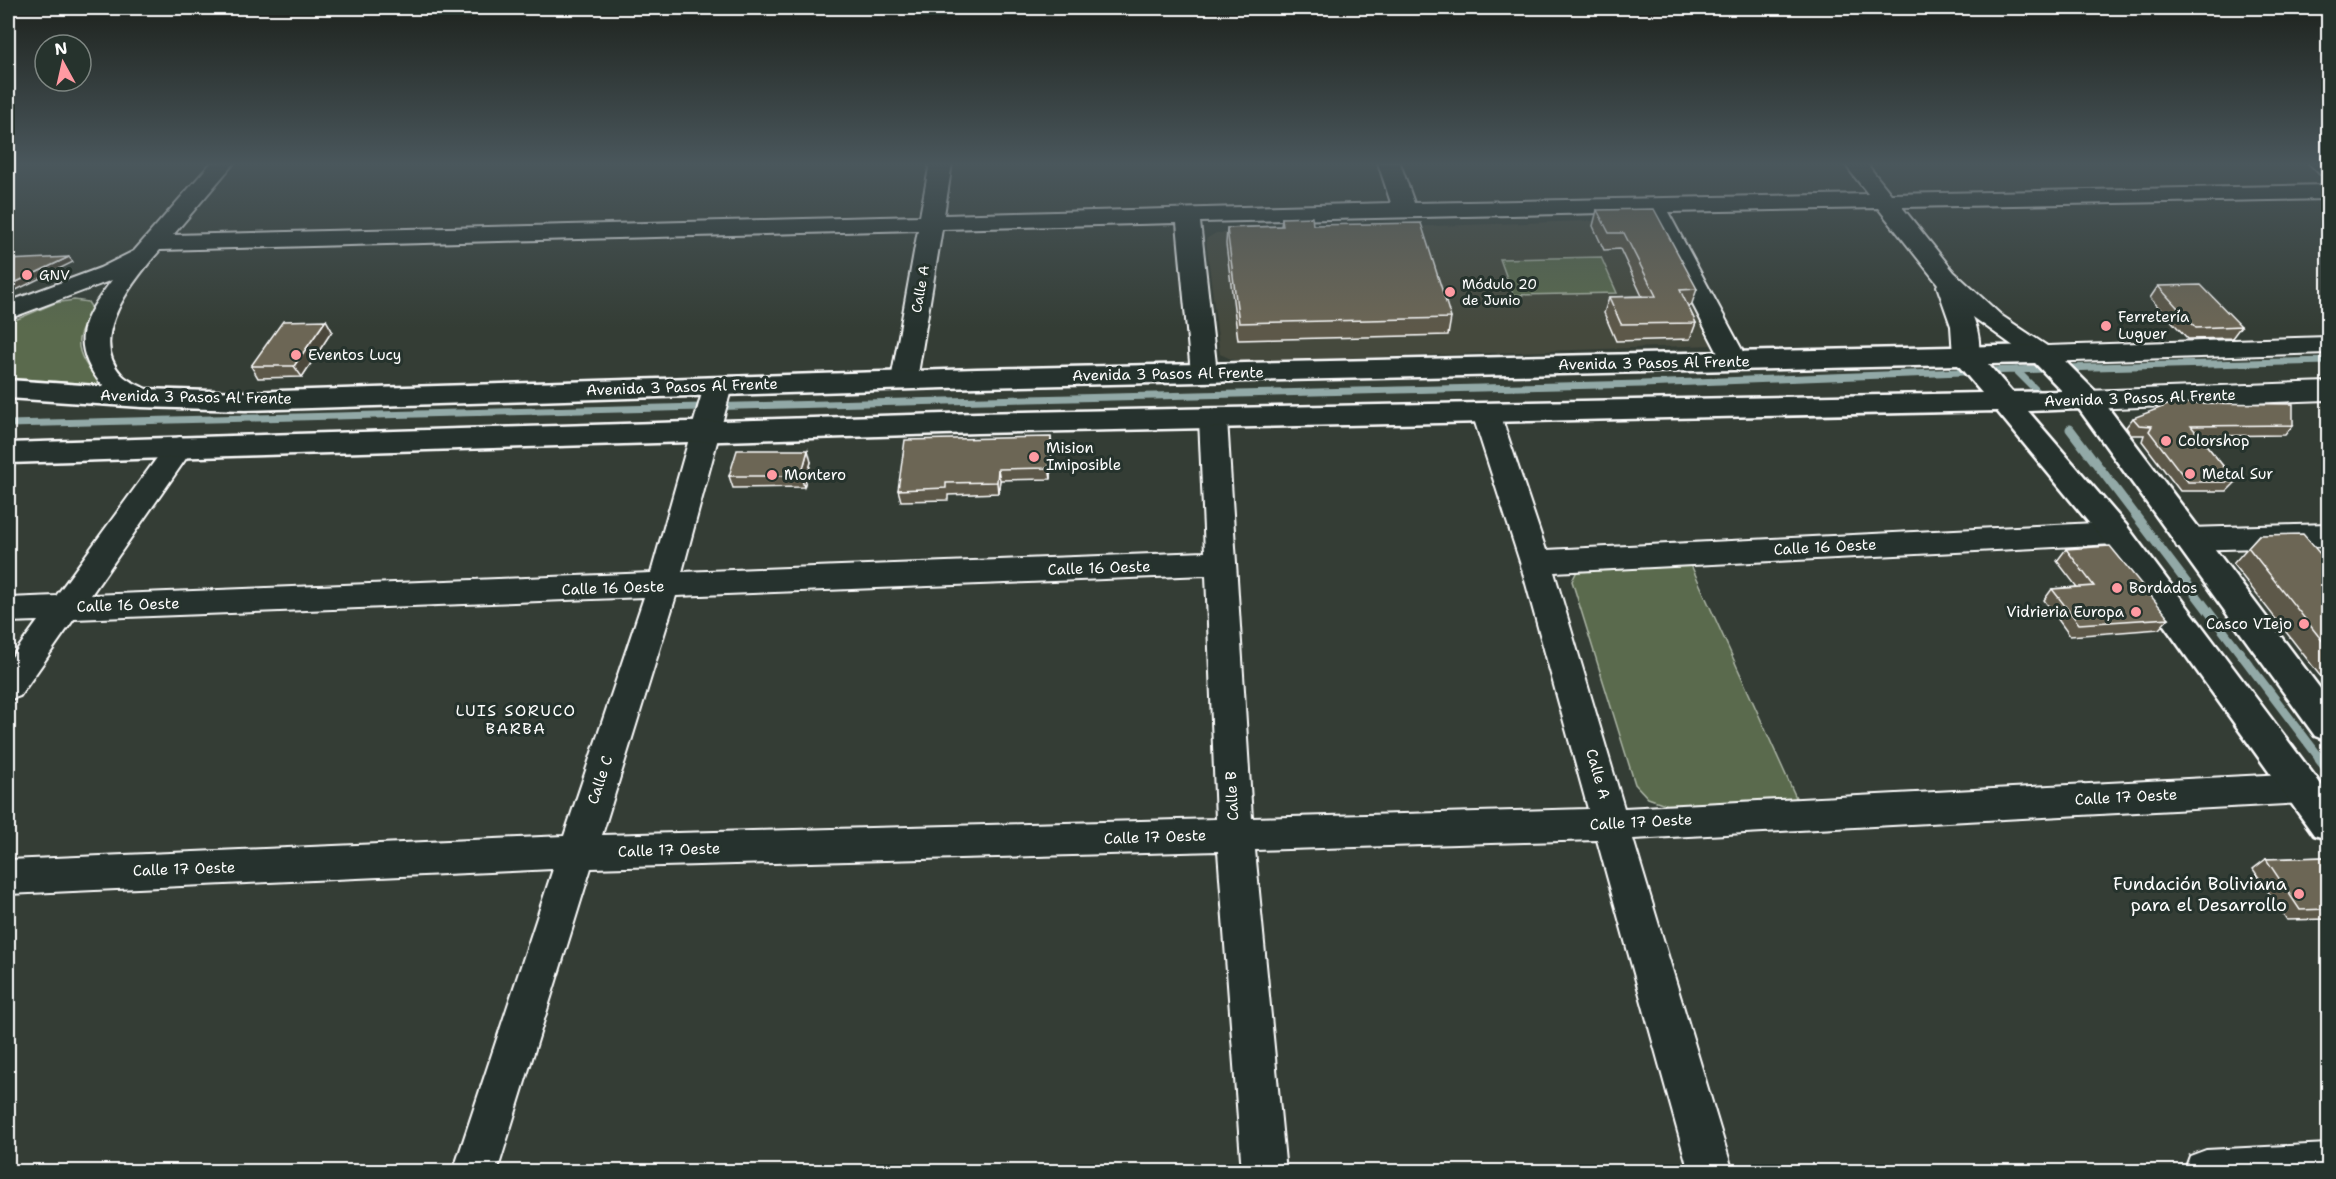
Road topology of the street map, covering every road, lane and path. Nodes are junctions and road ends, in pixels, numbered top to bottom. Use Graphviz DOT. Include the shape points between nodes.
graph roads {
  1 [pos="175,218"];
  2 [pos="933,218"];
  3 [pos="1078,218"];
  4 [pos="1188,218"];
  5 [pos="1659,218"];
  6 [pos="1899,218"];
  7 [pos="932,222"];
  8 [pos="148,249"];
  9 [pos="1945,277"];
  10 [pos="8,311"];
  11 [pos="2325,350"];
  12 [pos="2044,356"];
  13 [pos="1736,361"];
  14 [pos="1204,373"];
  15 [pos="1983,375"];
  16 [pos="904,380"];
  17 [pos="8,389"];
  18 [pos="2078,391"];
  19 [pos="2328,391"];
  20 [pos="142,398"];
  21 [pos="713,408"];
  22 [pos="1486,413"];
  23 [pos="1213,419"];
  24 [pos="180,447"];
  25 [pos="8,453"];
  26 [pos="2115,532"];
  27 [pos="2328,535"];
  28 [pos="2188,539"];
  29 [pos="1535,562"];
  30 [pos="1219,563"];
  31 [pos="663,586"];
  32 [pos="63,608"];
  33 [pos="8,610"];
  34 [pos="8,687"];
  35 [pos="2328,726"];
  36 [pos="2303,788"];
  37 [pos="2328,823"];
  38 [pos="1613,824"];
  39 [pos="1234,835"];
  40 [pos="576,852"];
  41 [pos="8,877"];
  42 [pos="2328,1166"];
  43 [pos="475,1172"];
  44 [pos="1264,1172"];
  45 [pos="1711,1172"];
  46 [pos="2206,1172"];
  1 -- 8 [label="street"];
  2 -- 7 [label="street, Calle A"];
  3 -- 7 [label="street"];
  4 -- 14 [label="street"];
  5 -- 13 [label="street"];
  6 -- 9 [label="street"];
  7 -- 8 [label="street"];
  7 -- 16 [label="street, Calle A"];
  8 -- 10 [label="street" via="109,273"];
  8 -- 20 [label="street" via="105,307 96,334 98,360 113,382"];
  9 -- 12 [label="street" via="1993,321"];
  9 -- 15 [label="street"];
  11 -- 12 [label="street, Avenida 3 Pasos Al Frente"];
  12 -- 15 [label="main road, Avenida 3 Pasos Al Frente"];
  12 -- 18 [label="main road"];
  13 -- 14 [label="main road, Avenida 3 Pasos Al Frente"];
  13 -- 15 [label="main road, Avenida 3 Pasos Al Frente"];
  14 -- 16 [label="main road, Avenida 3 Pasos Al Frente"];
  15 -- 18 [label="main road, Avenida 3 Pasos Al Frente"];
  15 -- 22 [label="main road, Avenida 3 Pasos Al Frente"];
  15 -- 26 [label="main road"];
  16 -- 21 [label="main road, Avenida 3 Pasos Al Frente"];
  17 -- 20 [label="main road, Avenida 3 Pasos Al Frente"];
  18 -- 19 [label="street, Avenida 3 Pasos Al Frente"];
  18 -- 28 [label="main road"];
  20 -- 21 [label="main road, Avenida 3 Pasos Al Frente"];
  21 -- 23 [label="main road, Avenida 3 Pasos Al Frente"];
  21 -- 24 [label="main road, Avenida 3 Pasos Al Frente"];
  21 -- 31 [label="street, Calle C"];
  22 -- 23 [label="main road, Avenida 3 Pasos Al Frente"];
  22 -- 29 [label="street, Calle A"];
  23 -- 30 [label="street, Calle B"];
  24 -- 25 [label="main road, Avenida 3 Pasos Al Frente"];
  24 -- 32 [label="street"];
  26 -- 29 [label="street, Calle 16 Oeste"];
  26 -- 36 [label="main road"];
  27 -- 28 [label="street"];
  28 -- 35 [label="main road"];
  29 -- 38 [label="street, Calle A"];
  30 -- 31 [label="street, Calle 16 Oeste"];
  30 -- 39 [label="street, Calle B"];
  31 -- 32 [label="street, Calle 16 Oeste"];
  31 -- 40 [label="street, Calle C"];
  32 -- 33 [label="street, Calle 16 Oeste"];
  32 -- 34 [label="street"];
  36 -- 37 [label="main road"];
  36 -- 38 [label="street, Calle 17 Oeste"];
  38 -- 39 [label="street, Calle 17 Oeste"];
  38 -- 45 [label="street, Calle A"];
  39 -- 40 [label="street, Calle 17 Oeste"];
  39 -- 44 [label="street, Calle B"];
  40 -- 41 [label="street, Calle 17 Oeste"];
  40 -- 43 [label="street, Calle C"];
  42 -- 46 [label="street"];
}
